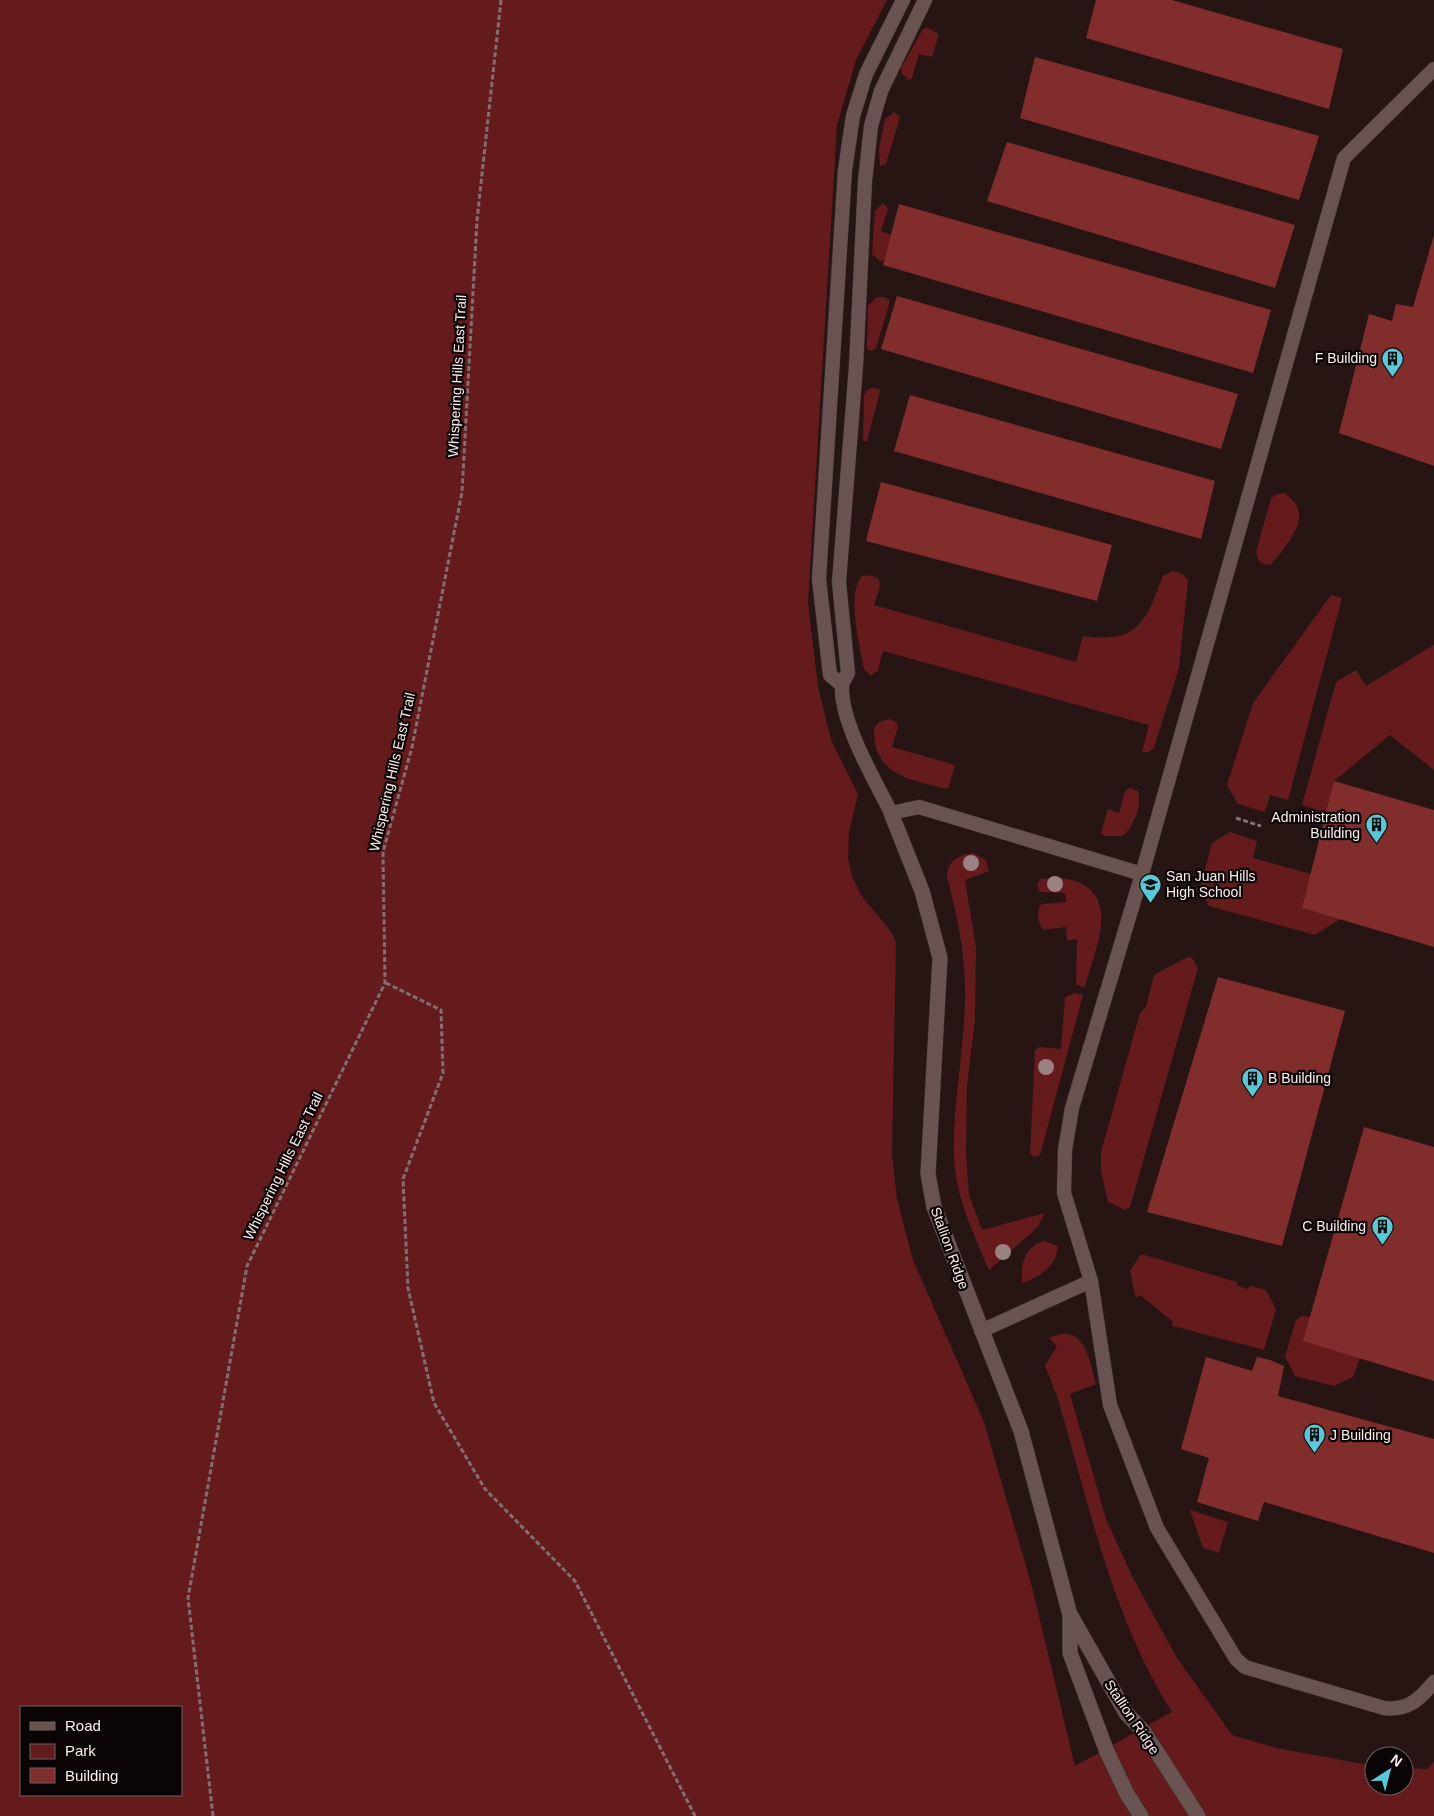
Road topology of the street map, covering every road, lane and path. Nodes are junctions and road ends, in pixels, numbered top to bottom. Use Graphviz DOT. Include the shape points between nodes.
graph roads {
  1 [pos="501,0"];
  2 [pos="903,0"];
  3 [pos="925,0"];
  4 [pos="1434,69"];
  5 [pos="842,685"];
  6 [pos="891,813"];
  7 [pos="1236,818"];
  8 [pos="1261,826"];
  9 [pos="1142,874"];
  10 [pos="386,983"];
  11 [pos="1091,1281"];
  12 [pos="981,1331"];
  13 [pos="1070,1615"];
  14 [pos="1434,1682"];
  15 [pos="213,1816"];
  16 [pos="695,1816"];
  17 [pos="1141,1816"];
  18 [pos="1198,1816"];
  1 -- 10 [label="path, Whispering Hills East Trail" via="477,220 462,492 412,747 383,852"];
  2 -- 5 [label="lane" via="866,74 853,116 845,170 819,579 830,675"];
  3 -- 5 [label="lane" via="881,91 871,126 839,582 848,673"];
  4 -- 9 [label="lane" via="1344,158"];
  5 -- 6 [label="lane" via="856,742"];
  6 -- 9 [label="lane" via="919,807"];
  6 -- 12 [label="street, Stallion Ridge" via="922,891 940,958 928,1174 934,1207"];
  7 -- 8 [label="path"];
  9 -- 11 [label="lane" via="1072,1108 1065,1150 1064,1193"];
  10 -- 15 [label="path, Whispering Hills East Trail" via="247,1266 188,1598"];
  10 -- 16 [label="path" via="441,1010 443,1073 403,1179 408,1288 434,1403 485,1489 575,1581"];
  11 -- 12 [label="lane"];
  11 -- 14 [label="lane" via="1110,1405 1136,1477 1157,1528 1240,1664 1397,1710 1418,1700"];
  12 -- 13 [label="street, Stallion Ridge" via="1021,1431"];
  13 -- 17 [label="street, Stallion Ridge" via="1070,1653 1106,1752 1126,1794"];
  13 -- 18 [label="street, Stallion Ridge" via="1126,1713 1144,1732"];
}
